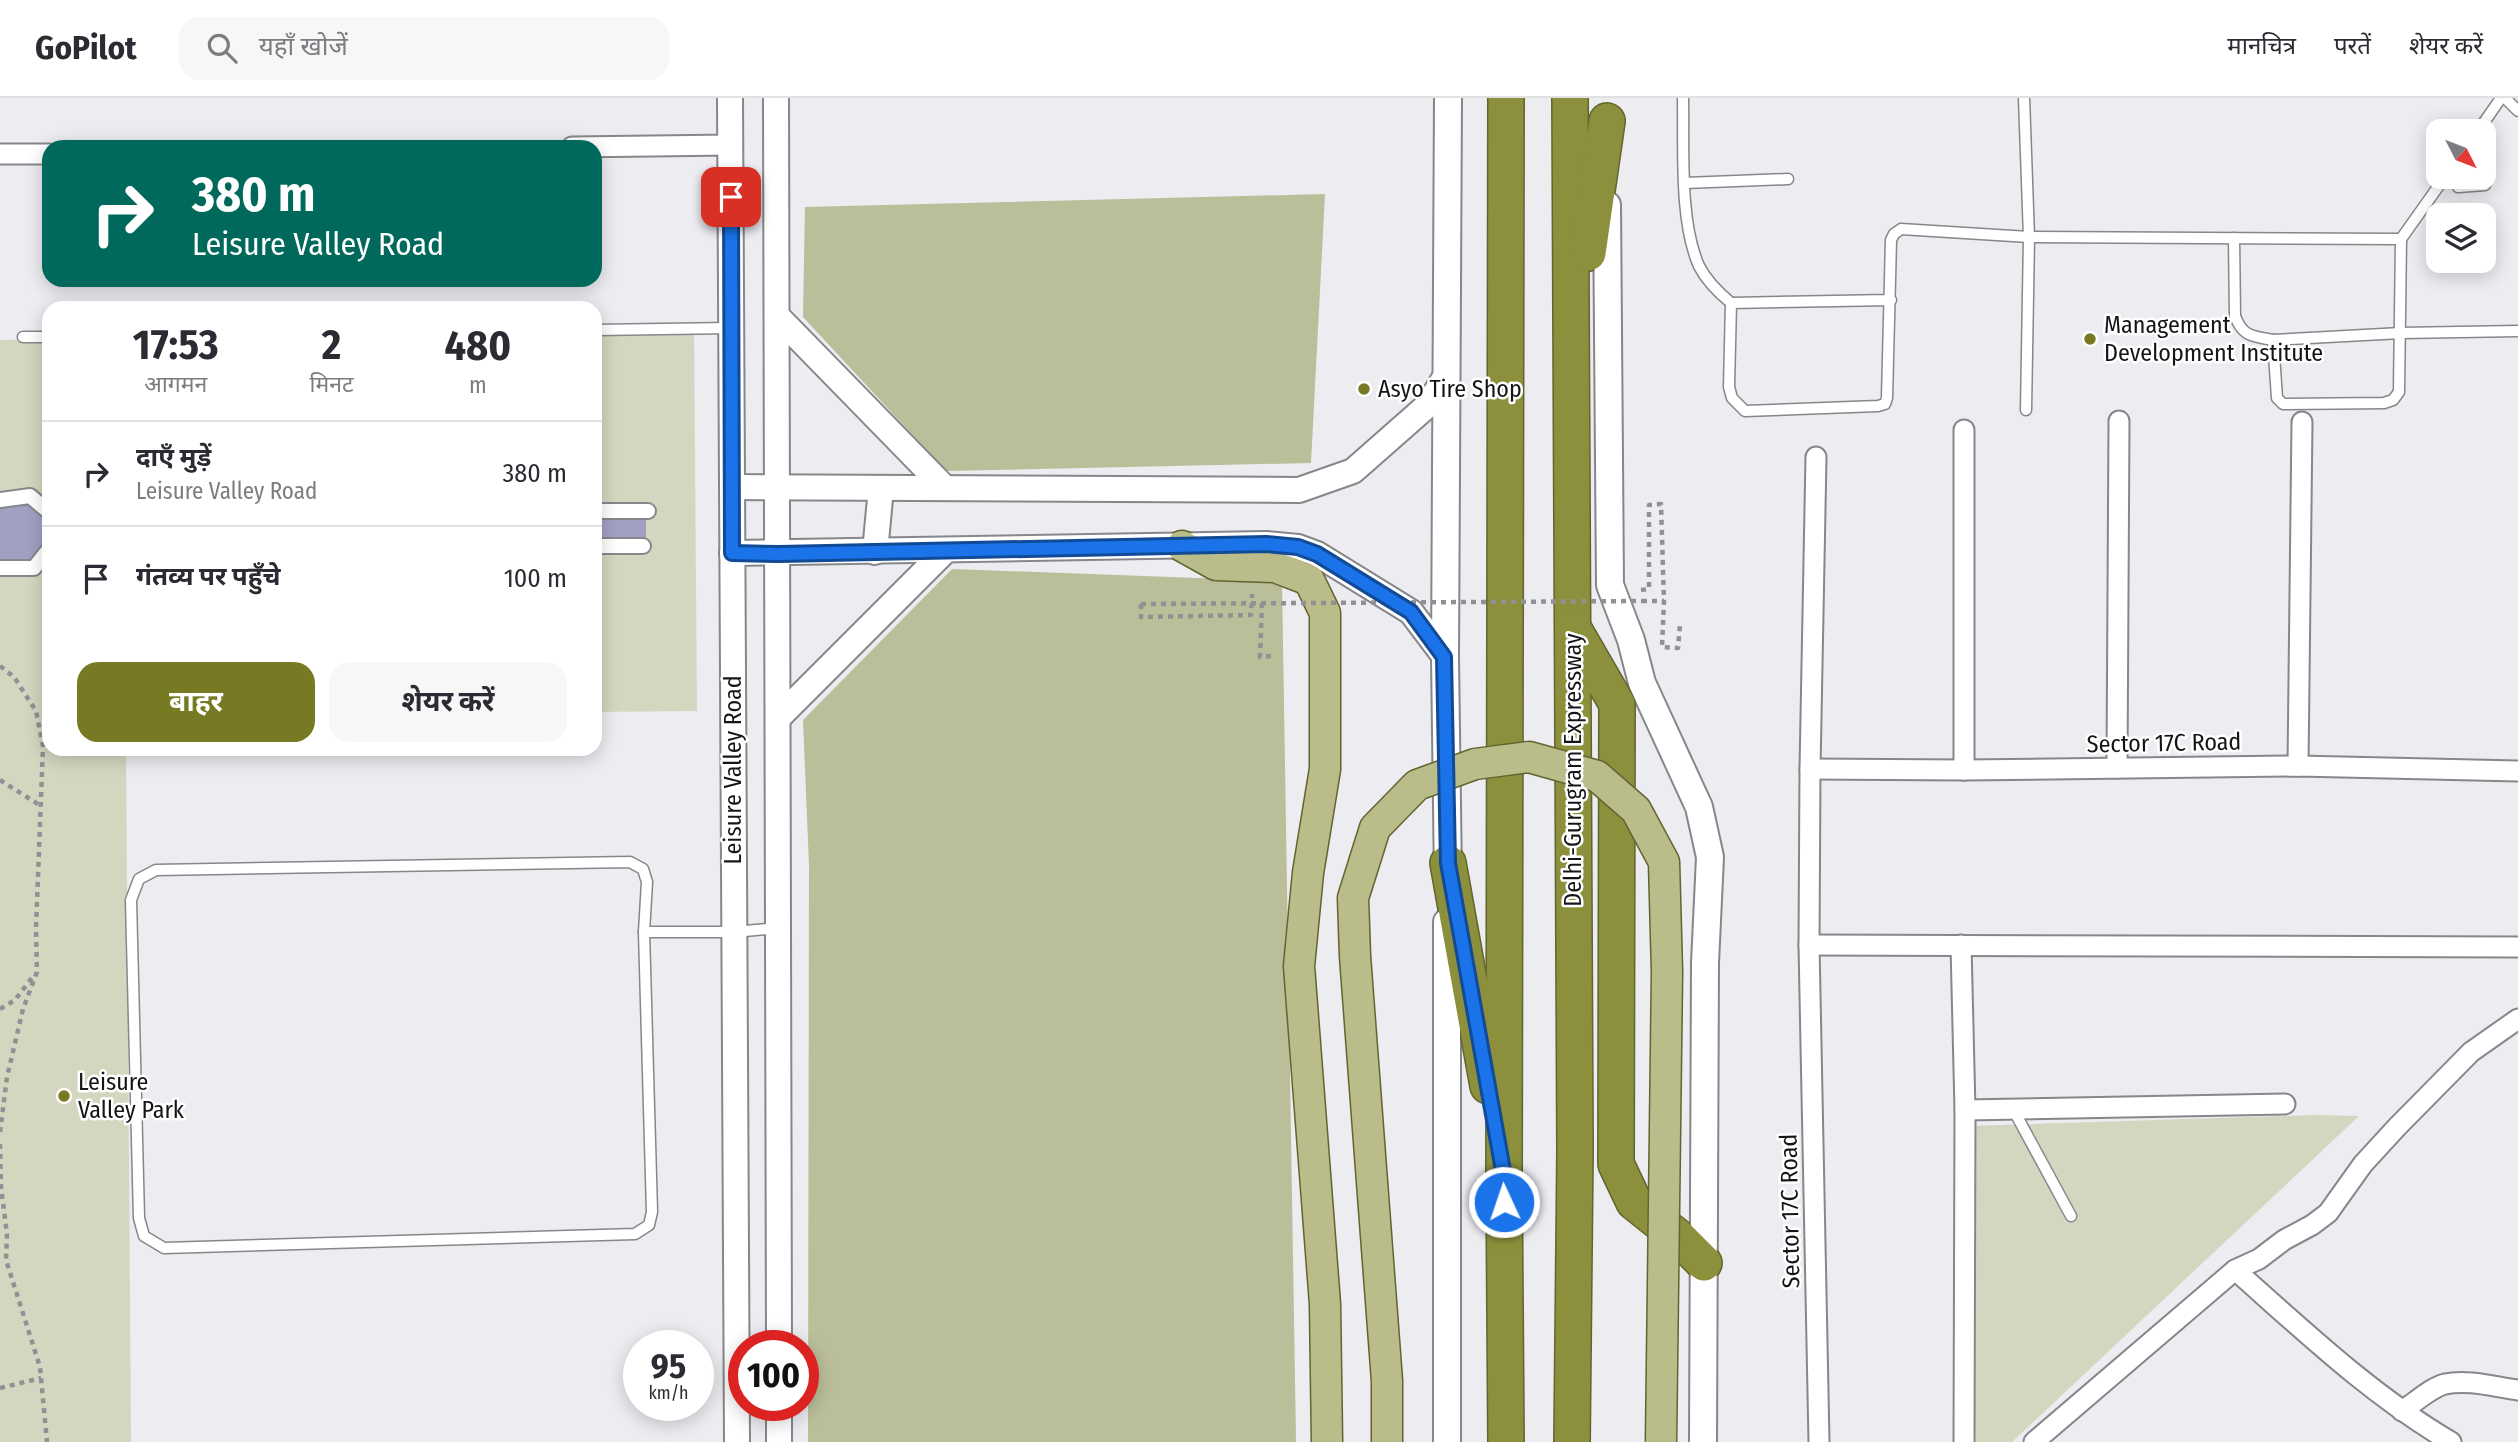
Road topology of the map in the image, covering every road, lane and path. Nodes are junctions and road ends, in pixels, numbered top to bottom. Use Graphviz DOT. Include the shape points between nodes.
graph roads {
  1 [pos="730,98"];
  2 [pos="776,98"];
  3 [pos="1448,98"];
  4 [pos="1506,98"];
  5 [pos="1570,98"];
  6 [pos="1682,98"];
  7 [pos="2024,98"];
  8 [pos="2503,98"];
  9 [pos="1607,110"];
  10 [pos="2518,111"];
  11 [pos="2488,119"];
  12 [pos="731,145"];
  13 [pos="602,147"];
  14 [pos="0,154"];
  15 [pos="42,154"];
  16 [pos="1788,179"];
  17 [pos="1685,183"];
  18 [pos="2436,189"];
  19 [pos="2029,237"];
  20 [pos="2234,238"];
  21 [pos="2401,239"];
  22 [pos="1891,300"];
  23 [pos="1731,303"];
  24 [pos="778,317"];
  25 [pos="731,328"];
  26 [pos="602,330"];
  27 [pos="2518,331"];
  28 [pos="2401,333"];
  29 [pos="23,337"];
  30 [pos="42,337"];
  31 [pos="2273,340"];
  32 [pos="1571,370"];
  33 [pos="1445,377"];
  34 [pos="2026,410"];
  35 [pos="2119,421"];
  36 [pos="2302,422"];
  37 [pos="1964,430"];
  38 [pos="1816,457"];
  39 [pos="732,487"];
  40 [pos="944,487"];
  41 [pos="881,488"];
  42 [pos="778,489"];
  43 [pos="0,500"];
  44 [pos="42,506"];
  45 [pos="602,511"];
  46 [pos="648,511"];
  47 [pos="602,546"];
  48 [pos="643,546"];
  49 [pos="1182,546"];
  50 [pos="945,551"];
  51 [pos="875,552"];
  52 [pos="732,553"];
  53 [pos="779,554"];
  54 [pos="42,558"];
  55 [pos="0,568"];
  56 [pos="1641,590"];
  57 [pos="1252,594"];
  58 [pos="1664,601"];
  59 [pos="1262,603"];
  60 [pos="1680,625"];
  61 [pos="1572,627"];
  62 [pos="1271,656"];
  63 [pos="1444,657"];
  64 [pos="0,666"];
  65 [pos="779,717"];
  66 [pos="42,741"];
  67 [pos="43,756"];
  68 [pos="2298,766"];
  69 [pos="2117,768"];
  70 [pos="1810,769"];
  71 [pos="1964,770"];
  72 [pos="2518,771"];
  73 [pos="0,780"];
  74 [pos="41,806"];
  75 [pos="1448,863"];
  76 [pos="779,928"];
  77 [pos="644,932"];
  78 [pos="733,932"];
  79 [pos="1809,945"];
  80 [pos="1961,945"];
  81 [pos="2518,947"];
  82 [pos="37,972"];
  83 [pos="0,1009"];
  84 [pos="2518,1019"];
  85 [pos="2286,1104"];
  86 [pos="1965,1110"];
  87 [pos="2013,1110"];
  88 [pos="0,1132"];
  89 [pos="0,1144"];
  90 [pos="1504,1176"];
  91 [pos="2071,1216"];
  92 [pos="7,1234"];
  93 [pos="0,1243"];
  94 [pos="1704,1263"];
  95 [pos="2235,1270"];
  96 [pos="779,1330"];
  97 [pos="41,1378"];
  98 [pos="0,1388"];
  99 [pos="2518,1390"];
  100 [pos="2402,1411"];
  101 [pos="779,1421"];
  102 [pos="1506,1427"];
  103 [pos="1572,1427"];
  104 [pos="47,1442"];
  105 [pos="737,1442"];
  106 [pos="779,1442"];
  107 [pos="1327,1442"];
  108 [pos="1387,1442"];
  109 [pos="1447,1442"];
  110 [pos="1661,1442"];
  111 [pos="1703,1442"];
  112 [pos="1819,1442"];
  113 [pos="1964,1442"];
  114 [pos="2034,1442"];
  115 [pos="2451,1442"];
  1 -- 12 [label="street, Leisure Valley Road"];
  2 -- 24 [label="street, Leisure Valley Road"];
  3 -- 33 [label="main road"];
  4 -- 90 [label="highway"];
  5 -- 32 [label="highway, Delhi-Gurugram Expressway"];
  6 -- 17 [label="lane"];
  7 -- 19 [label="lane"];
  8 -- 10 [label="lane"];
  8 -- 11 [label="lane"];
  9 -- 32 [label="highway"];
  9 -- 94 [label="main road" via="1610,585 1642,683 1699,807 1710,857"];
  12 -- 13 [label="street"];
  12 -- 25 [label="street, Leisure Valley Road"];
  14 -- 15 [label="street"];
  16 -- 17 [label="lane"];
  17 -- 23 [label="lane" via="1690,239 1700,268"];
  18 -- 21 [label="lane"];
  19 -- 20 [label="lane"];
  19 -- 22 [label="lane" via="1900,229 1891,240"];
  19 -- 34 [label="lane"];
  20 -- 21 [label="lane"];
  20 -- 31 [label="lane" via="2239,328 2245,334"];
  21 -- 28 [label="lane"];
  22 -- 23 [label="lane"];
  22 -- 23 [label="lane" via="1885,404 1745,411 1732,398 1730,387"];
  24 -- 40 [label="street"];
  24 -- 42 [label="street, Leisure Valley Road"];
  25 -- 26 [label="lane"];
  25 -- 39 [label="street, Leisure Valley Road"];
  27 -- 28 [label="lane"];
  28 -- 31 [label="lane"];
  28 -- 31 [label="lane" via="2399,391 2384,403 2283,404 2277,398"];
  29 -- 30 [label="lane"];
  32 -- 61 [label="highway, Delhi-Gurugram Expressway"];
  33 -- 40 [label="street" via="1427,405 1353,471 1299,490"];
  33 -- 63 [label="main road"];
  35 -- 69 [label="street"];
  36 -- 68 [label="street"];
  37 -- 71 [label="street"];
  38 -- 70 [label="street, Sector 17C Road"];
  39 -- 42 [label="street"];
  39 -- 52 [label="street, Leisure Valley Road"];
  40 -- 41 [label="street"];
  41 -- 42 [label="street"];
  41 -- 51 [label="street"];
  42 -- 53 [label="street, Leisure Valley Road"];
  43 -- 44 [label="street" via="30,496"];
  45 -- 46 [label="street"];
  47 -- 48 [label="street"];
  49 -- 50 [label="street"];
  49 -- 63 [label="street" via="1266,544 1317,554 1411,612"];
  49 -- 107 [label="main road" via="1216,565 1275,567 1309,580 1325,613 1325,769 1299,966 1325,1304"];
  50 -- 51 [label="street"];
  50 -- 65 [label="street"];
  51 -- 53 [label="street"];
  52 -- 53 [label="street"];
  52 -- 78 [label="street, Leisure Valley Road"];
  53 -- 65 [label="street, Leisure Valley Road"];
  54 -- 55 [label="street" via="34,568"];
  56 -- 58 [label="path" via="1649,590 1649,505 1661,504"];
  57 -- 59 [label="path, bridge" via="1251,604 1251,615 1141,617 1141,604 1154,603 1249,603"];
  58 -- 59 [label="path, bridge"];
  58 -- 60 [label="path" via="1662,648 1678,648"];
  59 -- 62 [label="path" via="1260,657"];
  61 -- 94 [label="highway" via="1617,704 1616,1164 1634,1202"];
  61 -- 103 [label="highway, Delhi-Gurugram Expressway"];
  63 -- 75 [label="main road"];
  64 -- 66 [label="path" via="14,677 36,711"];
  65 -- 76 [label="street, Leisure Valley Road"];
  67 -- 74 [label="path"];
  68 -- 69 [label="street, Sector 17C Road"];
  68 -- 72 [label="street, Sector 17C Road"];
  69 -- 71 [label="street, Sector 17C Road"];
  70 -- 71 [label="street, Sector 17C Road"];
  70 -- 79 [label="street, Sector 17C Road"];
  73 -- 74 [label="path"];
  74 -- 82 [label="path"];
  75 -- 90 [label="highway"];
  75 -- 109 [label="main road"];
  76 -- 78 [label="lane"];
  76 -- 96 [label="street, Leisure Valley Road"];
  77 -- 77 [label="lane" via="647,882 643,869 631,862 156,870 139,879 131,900 139,1218 144,1236 164,1248 635,1234 649,1225 652,1212"];
  77 -- 78 [label="lane"];
  78 -- 105 [label="street, Leisure Valley Road"];
  79 -- 80 [label="street"];
  79 -- 112 [label="street, Sector 17C Road"];
  80 -- 81 [label="street"];
  80 -- 86 [label="street"];
  82 -- 83 [label="path" via="15,1000"];
  82 -- 88 [label="path" via="7,1077"];
  84 -- 95 [label="street" via="2452,1071 2363,1164 2328,1213"];
  85 -- 87 [label="street"];
  86 -- 87 [label="street"];
  86 -- 113 [label="street"];
  87 -- 91 [label="lane"];
  89 -- 92 [label="path"];
  90 -- 102 [label="highway"];
  92 -- 93 [label="path"];
  92 -- 97 [label="path" via="6,1260"];
  94 -- 111 [label="main road"];
  95 -- 100 [label="street"];
  95 -- 114 [label="street"];
  97 -- 98 [label="path"];
  97 -- 104 [label="path"];
  99 -- 100 [label="street" via="2446,1384"];
  100 -- 115 [label="street"];
  101 -- 106 [label="street"];
  108 -- 110 [label="main road, bridge" via="1387,1381 1353,898 1375,828 1417,785 1475,764 1529,757 1597,776 1636,810 1664,862 1667,972"];
}
